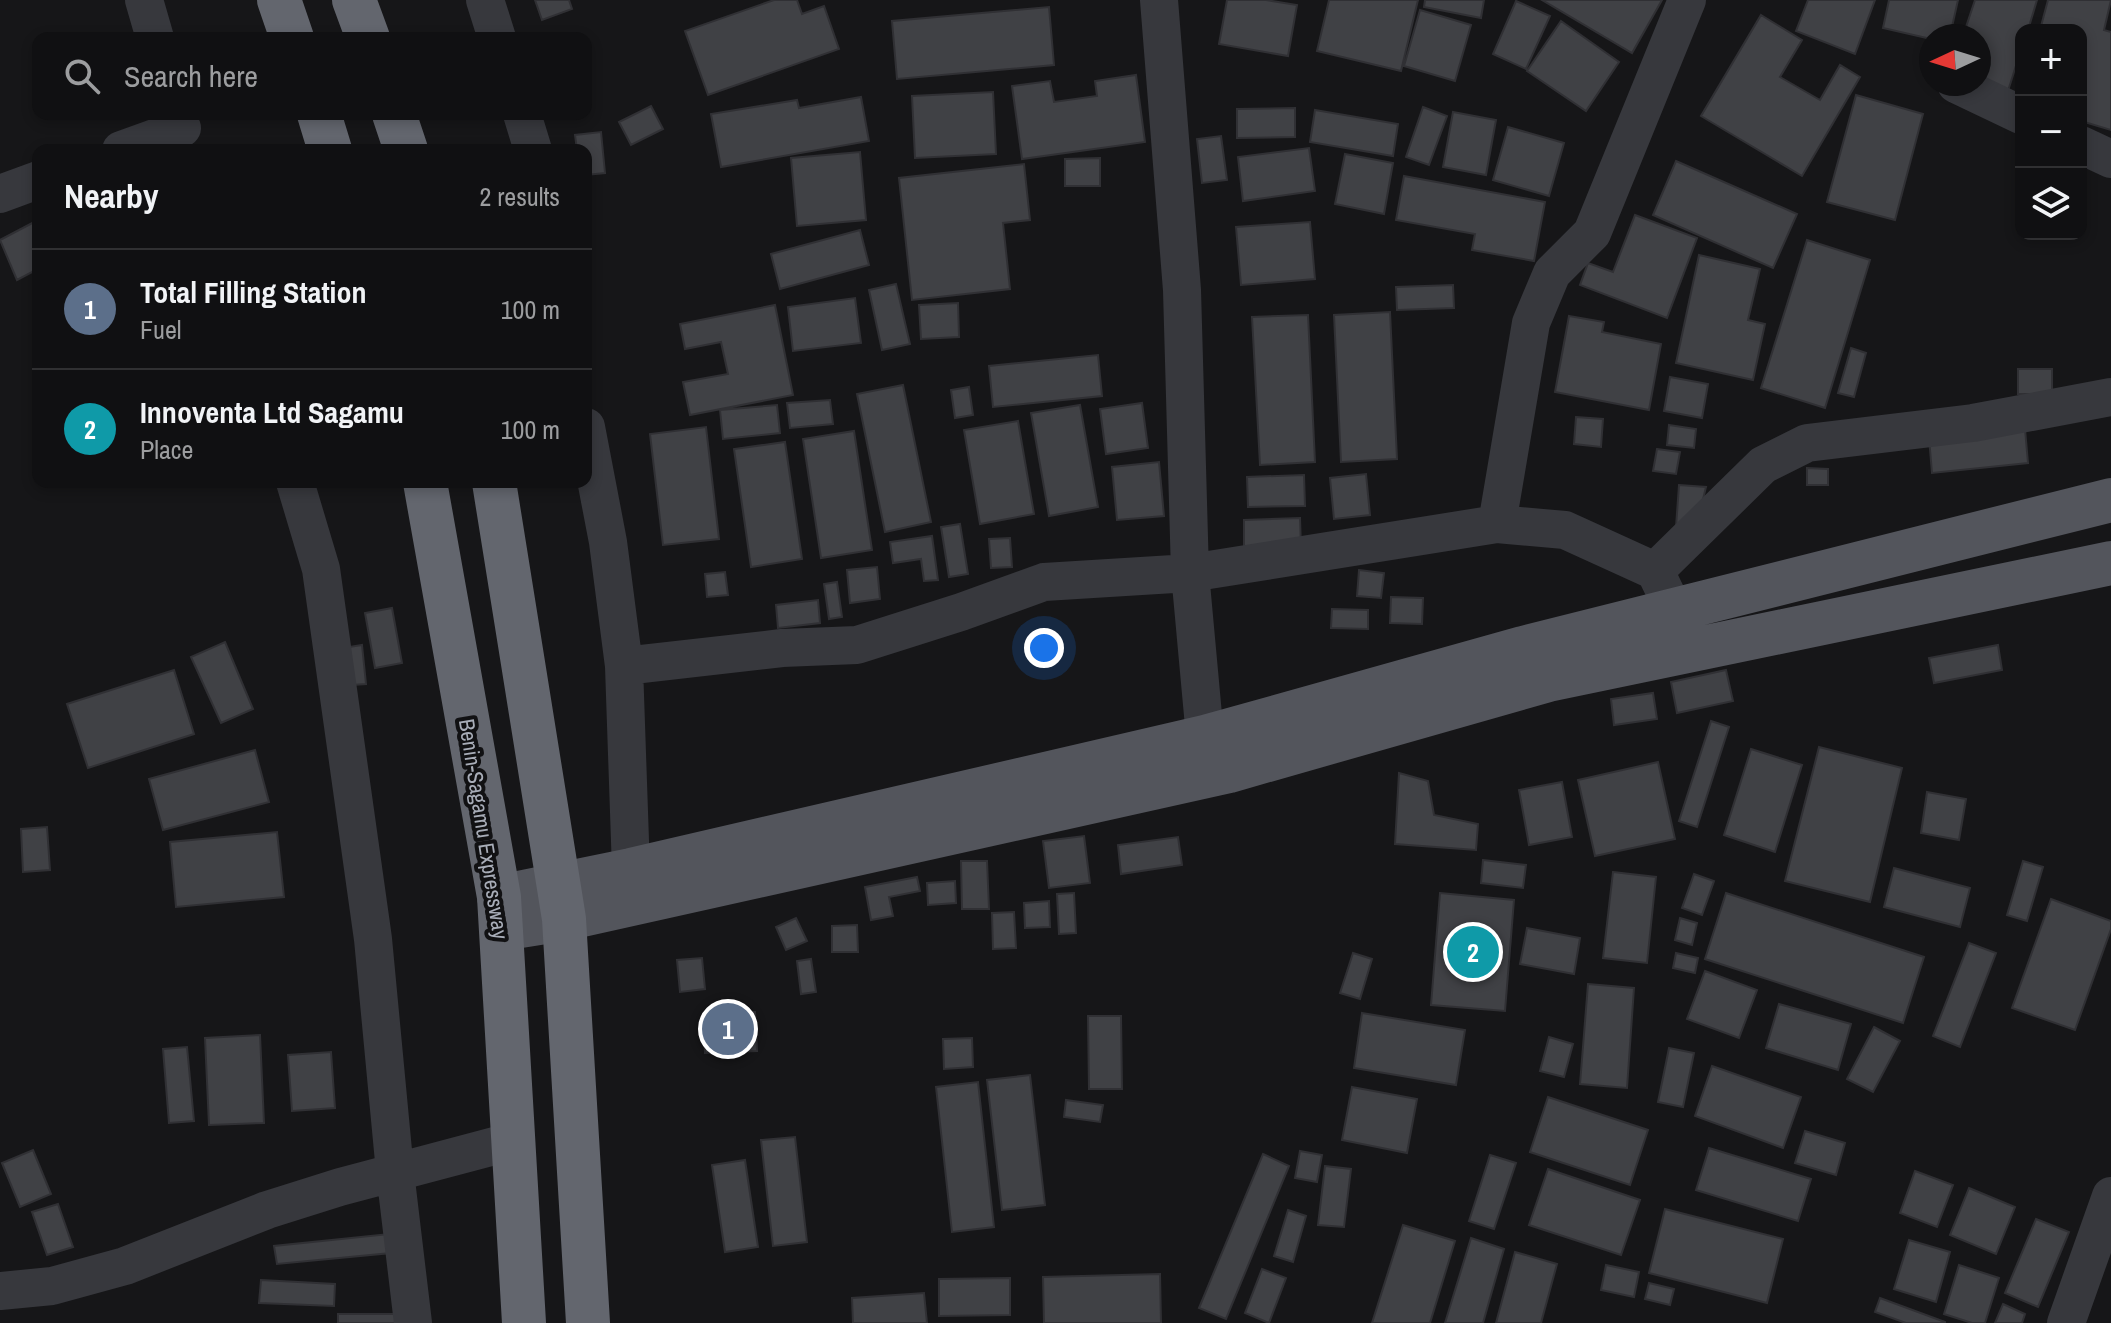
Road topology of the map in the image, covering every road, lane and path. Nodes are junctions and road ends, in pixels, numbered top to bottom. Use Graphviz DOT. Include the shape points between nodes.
graph roads {
  1 [pos="144,0"];
  2 [pos="279,0"];
  3 [pos="354,0"];
  4 [pos="485,0"];
  5 [pos="1159,0"];
  6 [pos="1687,0"];
  7 [pos="153,32"];
  8 [pos="290,32"];
  9 [pos="366,32"];
  10 [pos="495,32"];
  11 [pos="1981,96"];
  12 [pos="2015,112"];
  13 [pos="321,120"];
  14 [pos="396,120"];
  15 [pos="524,120"];
  16 [pos="183,131"];
  17 [pos="141,144"];
  18 [pos="328,144"];
  19 [pos="404,144"];
  20 [pos="531,144"];
  21 [pos="2087,148"];
  22 [pos="2111,159"];
  23 [pos="32,182"];
  24 [pos="0,194"];
  25 [pos="2111,397"];
  26 [pos="592,458"];
  27 [pos="297,488"];
  28 [pos="426,488"];
  29 [pos="495,488"];
  30 [pos="2111,500"];
  31 [pos="1497,524"];
  32 [pos="2111,563"];
  33 [pos="1655,571"];
  34 [pos="1190,573"];
  35 [pos="1674,610"];
  36 [pos="624,666"];
  37 [pos="1205,737"];
  38 [pos="631,870"];
  39 [pos="561,902"];
  40 [pos="500,913"];
  41 [pos="513,1141"];
  42 [pos="395,1172"];
  43 [pos="2111,1196"];
  44 [pos="0,1291"];
  45 [pos="413,1323"];
  46 [pos="524,1323"];
  47 [pos="588,1323"];
  48 [pos="2066,1323"];
  1 -- 7 [label="street"];
  2 -- 8 [label="highway"];
  3 -- 9 [label="highway"];
  4 -- 10 [label="street"];
  5 -- 34 [label="street" via="1182,290"];
  6 -- 31 [label="street" via="1592,233 1552,273 1531,323"];
  11 -- 12 [label="street"];
  13 -- 18 [label="highway"];
  14 -- 19 [label="highway"];
  15 -- 20 [label="street"];
  16 -- 17 [label="street"];
  21 -- 22 [label="street"];
  23 -- 24 [label="street"];
  25 -- 33 [label="street" via="1973,423 1807,443 1763,465"];
  26 -- 36 [label="street"];
  27 -- 42 [label="street" via="321,569 373,939"];
  28 -- 40 [label="highway, Benin-Sagamu Expressway"];
  29 -- 39 [label="highway"];
  30 -- 35 [label="main road"];
  31 -- 33 [label="street" via="1565,530"];
  31 -- 34 [label="street"];
  32 -- 39 [label="main road" via="1548,680 1229,771"];
  33 -- 35 [label="street"];
  34 -- 36 [label="street" via="1044,582 857,645"];
  34 -- 37 [label="street"];
  35 -- 37 [label="main road"];
  36 -- 38 [label="street"];
  37 -- 38 [label="main road"];
  38 -- 39 [label="main road"];
  39 -- 40 [label="main road"];
  39 -- 47 [label="highway"];
  40 -- 41 [label="highway, Benin-Sagamu Expressway"];
  41 -- 42 [label="street"];
  41 -- 46 [label="highway, Benin-Sagamu Expressway"];
  42 -- 44 [label="street" via="267,1210 125,1266 52,1286"];
  42 -- 45 [label="street"];
  43 -- 48 [label="street"];
}
